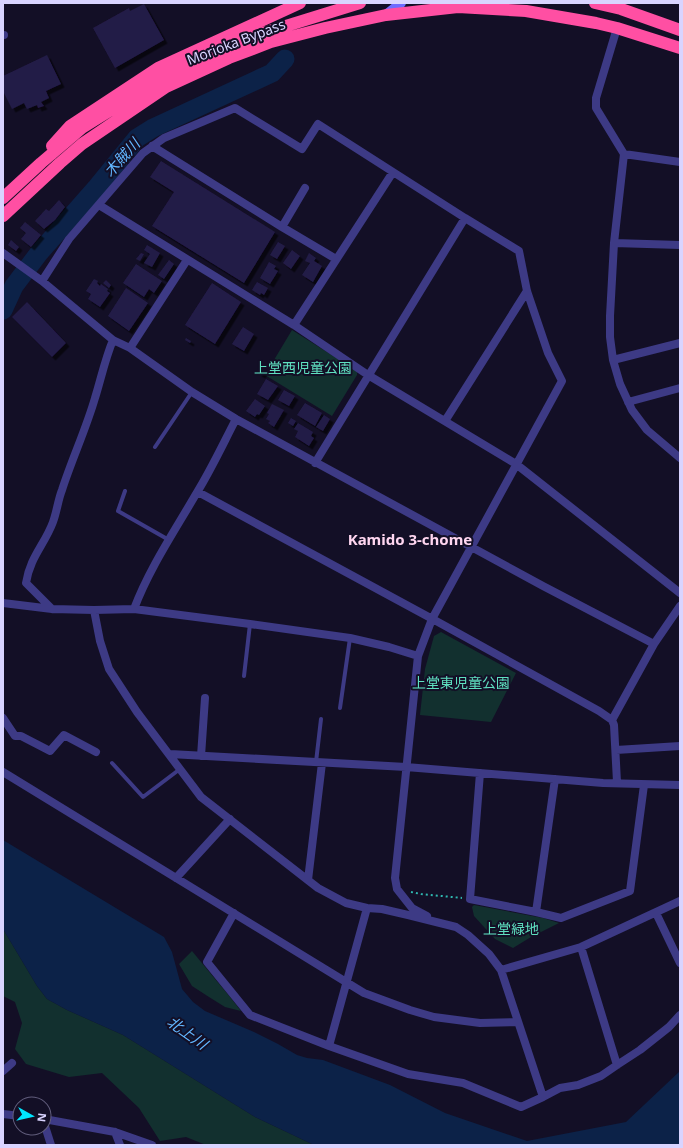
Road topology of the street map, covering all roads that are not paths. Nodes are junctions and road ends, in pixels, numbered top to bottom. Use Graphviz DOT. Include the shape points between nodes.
graph roads {
  1 [pos="300,3"];
  2 [pos="360,3"];
  3 [pos="401,3"];
  4 [pos="595,3"];
  5 [pos="455,5"];
  6 [pos="386,15"];
  7 [pos="617,28"];
  8 [pos="680,30"];
  9 [pos="680,48"];
  10 [pos="152,146"];
  11 [pos="624,154"];
  12 [pos="680,162"];
  13 [pos="393,172"];
  14 [pos="305,188"];
  15 [pos="3,198"];
  16 [pos="99,205"];
  17 [pos="3,216"];
  18 [pos="465,218"];
  19 [pos="282,228"];
  20 [pos="614,243"];
  21 [pos="680,244"];
  22 [pos="3,253"];
  23 [pos="336,259"];
  24 [pos="188,260"];
  25 [pos="42,281"];
  26 [pos="527,291"];
  27 [pos="294,325"];
  28 [pos="113,340"];
  29 [pos="680,343"];
  30 [pos="130,348"];
  31 [pos="613,360"];
  32 [pos="368,375"];
  33 [pos="680,388"];
  34 [pos="192,392"];
  35 [pos="628,402"];
  36 [pos="236,419"];
  37 [pos="445,421"];
  38 [pos="155,447"];
  39 [pos="680,458"];
  40 [pos="315,462"];
  41 [pos="516,464"];
  42 [pos="125,491"];
  43 [pos="198,492"];
  44 [pos="169,540"];
  45 [pos="471,546"];
  46 [pos="680,593"];
  47 [pos="3,603"];
  48 [pos="680,606"];
  49 [pos="52,609"];
  50 [pos="94,610"];
  51 [pos="134,610"];
  52 [pos="432,619"];
  53 [pos="250,624"];
  54 [pos="350,638"];
  55 [pos="654,644"];
  56 [pos="418,656"];
  57 [pos="244,676"];
  58 [pos="205,698"];
  59 [pos="340,708"];
  60 [pos="3,718"];
  61 [pos="321,719"];
  62 [pos="612,720"];
  63 [pos="680,746"];
  64 [pos="616,750"];
  65 [pos="96,752"];
  66 [pos="170,754"];
  67 [pos="201,756"];
  68 [pos="319,762"];
  69 [pos="112,763"];
  70 [pos="406,767"];
  71 [pos="181,769"];
  72 [pos="3,772"];
  73 [pos="480,774"];
  74 [pos="555,779"];
  75 [pos="617,782"];
  76 [pos="644,785"];
  77 [pos="680,785"];
  78 [pos="230,820"];
  79 [pos="176,878"];
  80 [pos="308,880"];
  81 [pos="680,901"];
  82 [pos="367,908"];
  83 [pos="536,912"];
  84 [pos="656,912"];
  85 [pos="234,914"];
  86 [pos="440,922"];
  87 [pos="581,947"];
  88 [pos="680,963"];
  89 [pos="502,970"];
  90 [pos="346,981"];
  91 [pos="680,1015"];
  92 [pos="518,1022"];
  93 [pos="329,1046"];
  94 [pos="12,1063"];
  95 [pos="617,1065"];
  96 [pos="3,1071"];
  97 [pos="542,1096"];
  98 [pos="52,1120"];
  99 [pos="115,1132"];
  100 [pos="120,1145"];
  101 [pos="152,1145"];
  1 -- 15 [label="highway" via="158,68 70,126"];
  2 -- 15 [label="highway, Morioka Bypass" via="260,34 175,70 82,128"];
  3 -- 6 [label="street"];
  4 -- 8 [label="highway" via="621,9"];
  5 -- 6 [label="highway, Morioka Bypass"];
  5 -- 7 [label="highway, Morioka Bypass" via="526,11"];
  6 -- 17 [label="highway, Morioka Bypass" via="271,42 166,87 82,144"];
  7 -- 9 [label="highway, Morioka Bypass"];
  7 -- 11 [label="street" via="596,98 596,108"];
  10 -- 13 [label="street" via="164,138 235,108 302,149 318,124"];
  10 -- 16 [label="street" via="143,153"];
  10 -- 19 [label="street"];
  11 -- 12 [label="street"];
  11 -- 20 [label="street"];
  13 -- 18 [label="street"];
  13 -- 23 [label="street"];
  14 -- 19 [label="street"];
  16 -- 24 [label="street"];
  16 -- 25 [label="street" via="69,238"];
  18 -- 26 [label="street" via="519,251"];
  18 -- 32 [label="street"];
  19 -- 23 [label="street"];
  20 -- 21 [label="street"];
  20 -- 31 [label="street" via="610,316"];
  22 -- 25 [label="street"];
  23 -- 27 [label="street"];
  24 -- 27 [label="street"];
  24 -- 30 [label="street"];
  25 -- 28 [label="street"];
  26 -- 37 [label="street"];
  26 -- 41 [label="street" via="548,353 562,381"];
  27 -- 32 [label="street"];
  28 -- 30 [label="street"];
  28 -- 49 [label="street" via="88,420 61,491 53,523 28,572 26,583"];
  29 -- 31 [label="street"];
  30 -- 34 [label="street"];
  31 -- 35 [label="street"];
  32 -- 37 [label="street"];
  32 -- 40 [label="street"];
  33 -- 35 [label="street"];
  34 -- 36 [label="street"];
  34 -- 38 [label="lane"];
  35 -- 39 [label="street" via="647,430"];
  36 -- 40 [label="street"];
  36 -- 43 [label="street"];
  37 -- 41 [label="street"];
  40 -- 45 [label="street"];
  41 -- 45 [label="street"];
  41 -- 46 [label="street"];
  42 -- 44 [label="lane" via="118,511"];
  43 -- 44 [label="street"];
  43 -- 52 [label="street"];
  44 -- 51 [label="street" via="141,591"];
  45 -- 52 [label="street"];
  45 -- 55 [label="street"];
  47 -- 49 [label="street"];
  48 -- 55 [label="street"];
  49 -- 50 [label="street"];
  50 -- 51 [label="street"];
  50 -- 66 [label="street" via="109,669 137,712"];
  51 -- 53 [label="street"];
  52 -- 56 [label="street"];
  52 -- 62 [label="street"];
  53 -- 54 [label="street"];
  53 -- 57 [label="lane"];
  54 -- 56 [label="street"];
  54 -- 59 [label="lane"];
  55 -- 62 [label="street"];
  56 -- 70 [label="street"];
  58 -- 67 [label="street"];
  60 -- 65 [label="street" via="15,736 21,736 50,751 64,735"];
  61 -- 68 [label="lane"];
  62 -- 64 [label="street"];
  63 -- 64 [label="street"];
  64 -- 75 [label="street"];
  66 -- 67 [label="street"];
  66 -- 71 [label="street"];
  67 -- 68 [label="street"];
  68 -- 70 [label="street"];
  68 -- 80 [label="street"];
  69 -- 71 [label="lane" via="143,798"];
  70 -- 73 [label="street"];
  70 -- 86 [label="street" via="395,878 397,889 412,908"];
  71 -- 78 [label="street" via="201,797"];
  72 -- 79 [label="street"];
  73 -- 74 [label="street"];
  73 -- 83 [label="street" via="470,899"];
  74 -- 75 [label="street"];
  74 -- 83 [label="street"];
  75 -- 76 [label="street"];
  76 -- 77 [label="street"];
  76 -- 83 [label="street" via="630,891 561,918"];
  78 -- 79 [label="street"];
  78 -- 80 [label="street"];
  79 -- 85 [label="street"];
  80 -- 82 [label="street" via="346,902"];
  81 -- 84 [label="street"];
  82 -- 86 [label="street"];
  82 -- 90 [label="street"];
  84 -- 87 [label="street"];
  84 -- 88 [label="street"];
  85 -- 90 [label="street"];
  85 -- 93 [label="street" via="207,962 250,1015"];
  86 -- 89 [label="street" via="468,934"];
  87 -- 89 [label="street"];
  87 -- 95 [label="street"];
  89 -- 92 [label="street"];
  90 -- 92 [label="street" via="364,993 434,1017 480,1023"];
  90 -- 93 [label="street"];
  91 -- 95 [label="street" via="669,1027"];
  92 -- 97 [label="street"];
  93 -- 97 [label="street" via="408,1074 464,1083 521,1107"];
  94 -- 96 [label="street"];
  95 -- 97 [label="street" via="602,1076"];
  98 -- 99 [label="street"];
  99 -- 100 [label="street"];
  99 -- 101 [label="street"];
}
